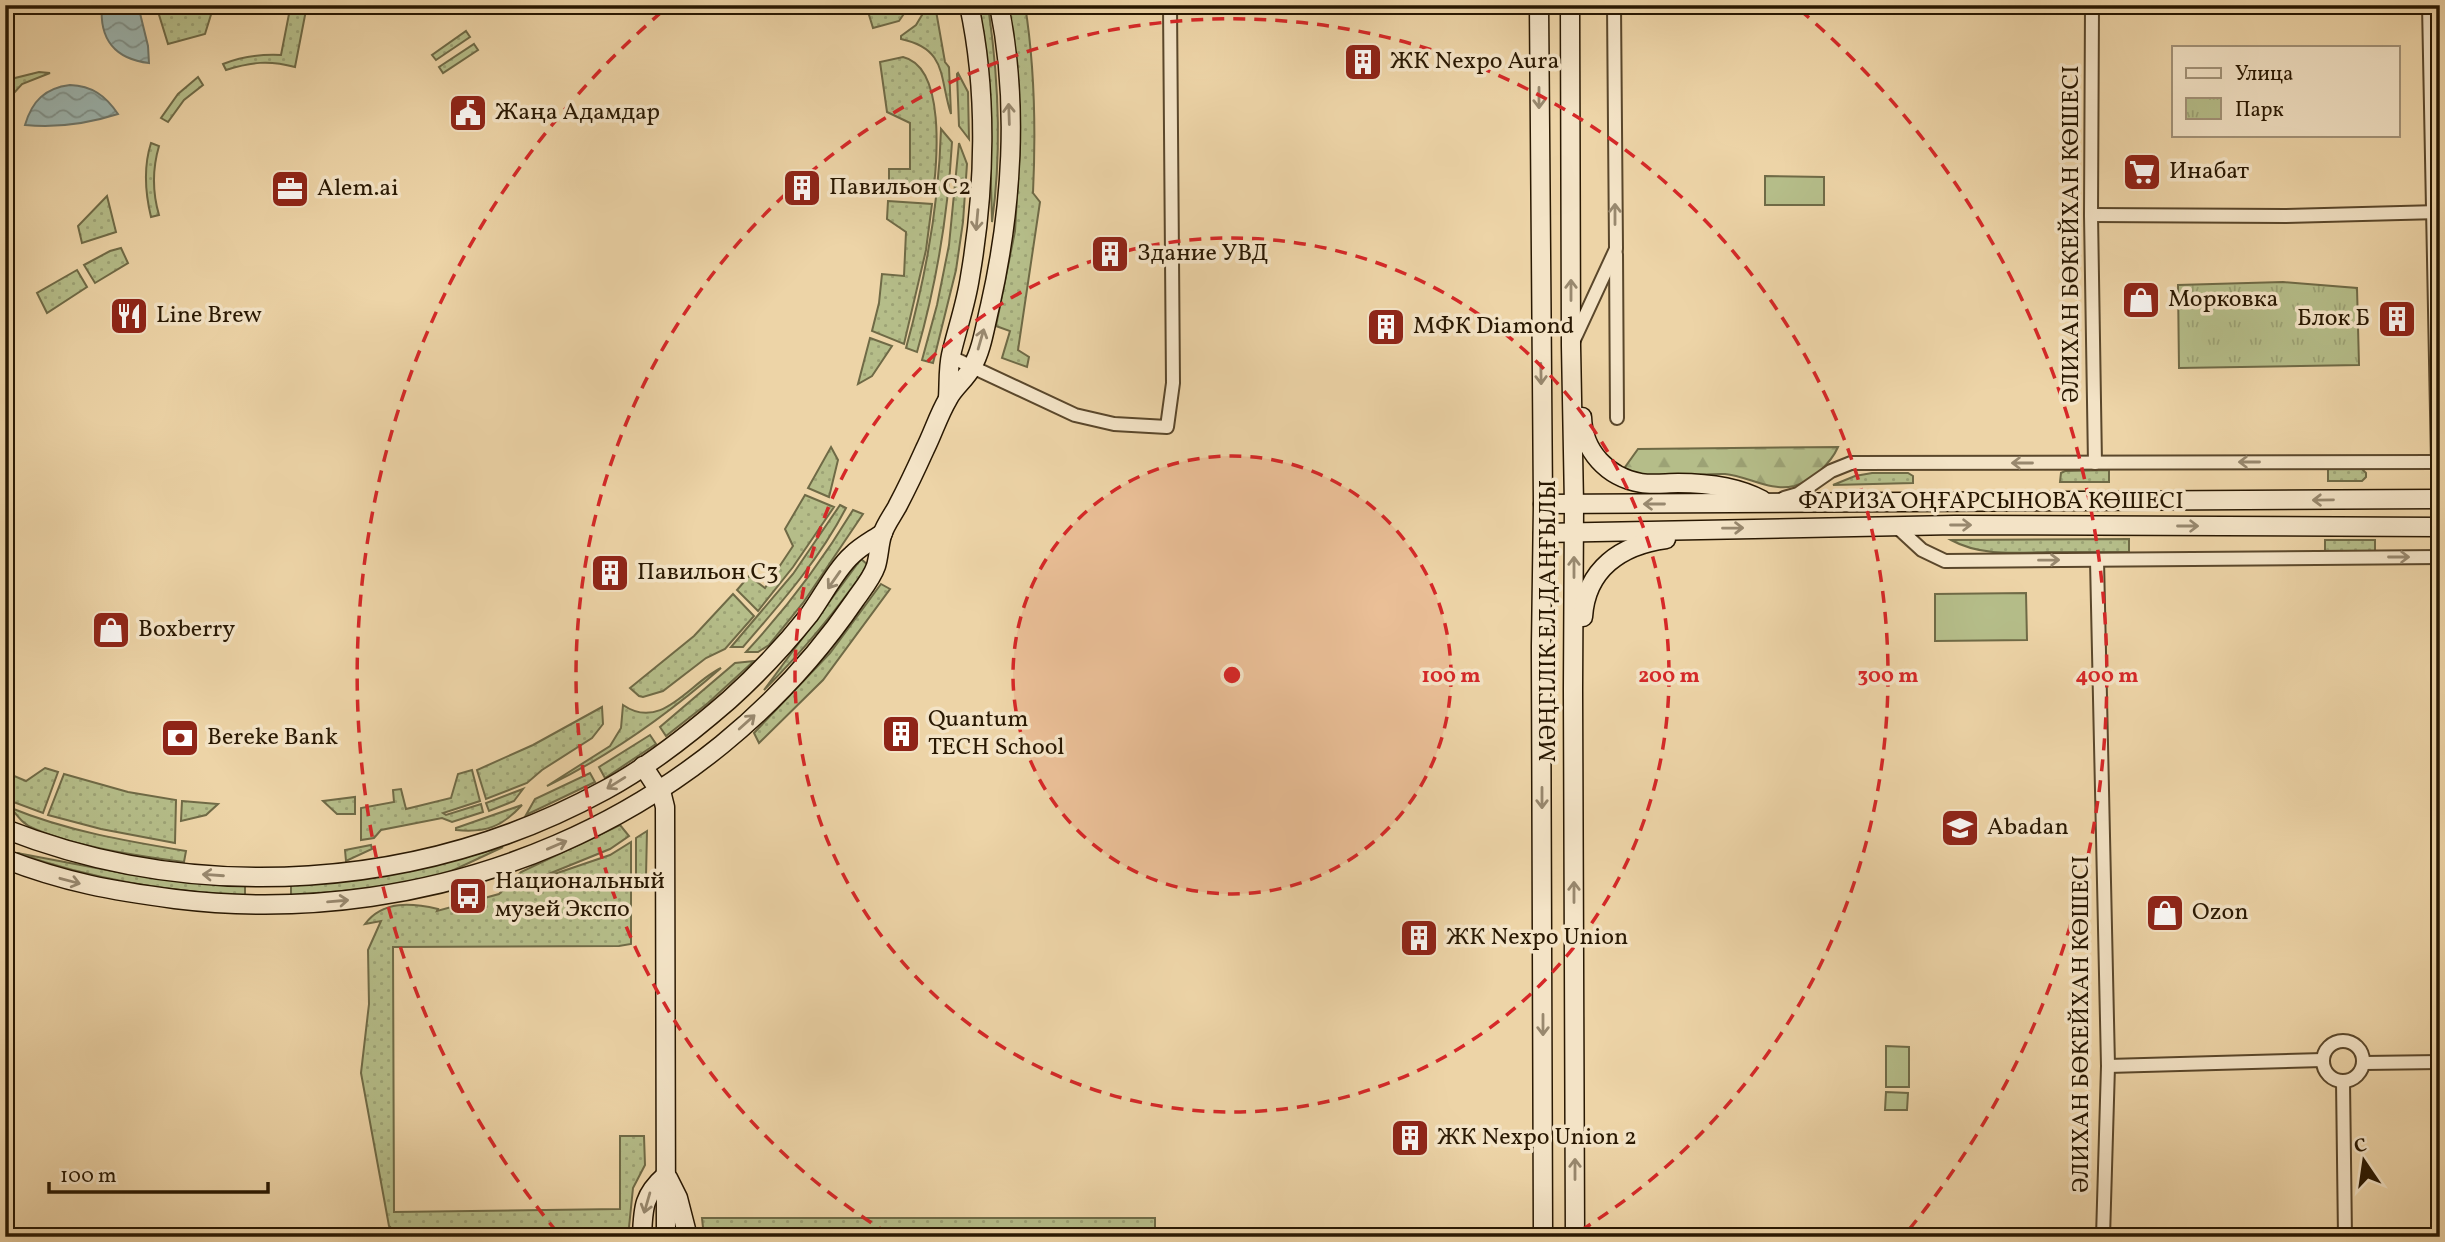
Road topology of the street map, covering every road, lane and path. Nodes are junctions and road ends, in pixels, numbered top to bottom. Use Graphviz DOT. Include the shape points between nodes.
graph roads {
  1 [pos="969,5"];
  2 [pos="999,5"];
  3 [pos="1170,5"];
  4 [pos="1539,5"];
  5 [pos="1570,5"];
  6 [pos="1614,5"];
  7 [pos="2092,5"];
  8 [pos="2429,5"];
  9 [pos="2436,212"];
  10 [pos="2091,215"];
  11 [pos="1616,249"];
  12 [pos="1571,352"];
  13 [pos="951,357"];
  14 [pos="973,367"];
  15 [pos="948,398"];
  16 [pos="1616,418"];
  17 [pos="2439,462"];
  18 [pos="2095,463"];
  19 [pos="2440,499"];
  20 [pos="2277,500"];
  21 [pos="1768,503"];
  22 [pos="1543,504"];
  23 [pos="1574,504"];
  24 [pos="2440,510"];
  25 [pos="2026,525"];
  26 [pos="1895,526"];
  27 [pos="2376,527"];
  28 [pos="2440,527"];
  29 [pos="1698,529"];
  30 [pos="1574,532"];
  31 [pos="883,533"];
  32 [pos="1543,533"];
  33 [pos="2440,557"];
  34 [pos="2097,560"];
  35 [pos="1573,690"];
  36 [pos="643,766"];
  37 [pos="659,791"];
  38 [pos="5,829"];
  39 [pos="5,859"];
  40 [pos="2323,1060"];
  41 [pos="2440,1062"];
  42 [pos="2364,1063"];
  43 [pos="2108,1066"];
  44 [pos="2343,1081"];
  45 [pos="1543,1112"];
  46 [pos="666,1175"];
  47 [pos="642,1237"];
  48 [pos="666,1237"];
  49 [pos="688,1237"];
  50 [pos="1531,1237"];
  51 [pos="1543,1237"];
  52 [pos="1575,1237"];
  53 [pos="2103,1237"];
  54 [pos="2345,1237"];
  1 -- 13 [label="street, one-way" via="978,57 981,159 970,278"];
  14 -- 2 [label="street, one-way" via="994,285 1007,186 1009,110"];
  3 -- 14 [label="street" via="1173,383 1167,427 1114,424 1075,415"];
  4 -- 22 [label="street, МӘҢГІЛІК ЕЛ ДАҢҒЫЛЫ, one-way"];
  12 -- 5 [label="street, МӘҢГІЛІК ЕЛ ДАҢҒЫЛЫ, one-way"];
  11 -- 6 [label="street, one-way"];
  7 -- 10 [label="street, ӘЛИХАН БӨКЕЙХАН КӨШЕСІ"];
  8 -- 9 [label="street"];
  9 -- 10 [label="street"];
  9 -- 17 [label="street"];
  10 -- 18 [label="street, ӘЛИХАН БӨКЕЙХАН КӨШЕСІ"];
  11 -- 12 [label="street"];
  11 -- 16 [label="street"];
  12 -- 21 [label="street" via="1585,438 1601,464 1619,477 1642,483 1734,489"];
  12 -- 23 [label="street, МӘҢГІЛІК ЕЛ ДАҢҒЫЛЫ"];
  13 -- 14 [label="street"];
  13 -- 15 [label="street"];
  14 -- 15 [label="street"];
  15 -- 31 [label="street"];
  17 -- 18 [label="street, one-way"];
  18 -- 21 [label="street, one-way" via="1851,463 1830,471 1798,494"];
  19 -- 20 [label="street, ФАРИЗА ОҢҒАРСЫНОВА КӨШЕСІ, one-way"];
  20 -- 21 [label="street, ФАРИЗА ОҢҒАРСЫНОВА КӨШЕСІ"];
  20 -- 25 [label="street" via="2286,503 2286,508 2088,511"];
  21 -- 23 [label="street, ФАРИЗА ОҢҒАРСЫНОВА КӨШЕСІ, one-way"];
  22 -- 23 [label="street, ФАРИЗА ОҢҒАРСЫНОВА КӨШЕСІ"];
  22 -- 32 [label="street, МӘҢГІЛІК ЕЛ ДАҢҒЫЛЫ"];
  23 -- 30 [label="street, МӘҢГІЛІК ЕЛ ДАҢҒЫЛЫ"];
  24 -- 27 [label="street" via="2348,512 2351,522"];
  26 -- 25 [label="street, ФАРИЗА ОҢҒАРСЫНОВА КӨШЕСІ, one-way"];
  25 -- 27 [label="street, ФАРИЗА ОҢҒАРСЫНОВА КӨШЕСІ, one-way"];
  29 -- 26 [label="street, ФАРИЗА ОҢҒАРСЫНОВА КӨШЕСІ, one-way"];
  26 -- 34 [label="street, one-way" via="1922,551 1945,562"];
  27 -- 28 [label="street, ФАРИЗА ОҢҒАРСЫНОВА КӨШЕСІ"];
  29 -- 30 [label="street, ФАРИЗА ОҢҒАРСЫНОВА КӨШЕСІ"];
  29 -- 35 [label="street" via="1681,537 1644,542 1602,568 1584,603"];
  30 -- 32 [label="street, ФАРИЗА ОҢҒАРСЫНОВА КӨШЕСІ"];
  35 -- 30 [label="street, МӘҢГІЛІК ЕЛ ДАҢҒЫЛЫ, one-way"];
  31 -- 36 [label="street, one-way" via="851,555 808,615 756,675"];
  37 -- 31 [label="street, one-way" via="737,732 785,685 875,570"];
  32 -- 45 [label="street, МӘҢГІЛІК ЕЛ ДАҢҒЫЛЫ, one-way"];
  34 -- 33 [label="street, one-way"];
  34 -- 43 [label="street, ӘЛИХАН БӨКЕЙХАН КӨШЕСІ"];
  52 -- 35 [label="street, МӘҢГІЛІК ЕЛ ДАҢҒЫЛЫ, one-way"];
  36 -- 37 [label="street"];
  36 -- 38 [label="street, one-way" via="566,810 510,833 420,860 365,870 281,877 211,875 78,854"];
  39 -- 37 [label="street, one-way" via="100,889 215,903 336,902 488,871 587,831"];
  37 -- 46 [label="street" via="665,817"];
  40 -- 42 [label="street" via="2329,1046 2344,1040 2356,1045"];
  40 -- 43 [label="street"];
  40 -- 44 [label="street" via="2331,1077"];
  41 -- 42 [label="street"];
  42 -- 44 [label="street" via="2359,1074"];
  43 -- 53 [label="street, ӘЛИХАН БӨКЕЙХАН КӨШЕСІ"];
  44 -- 54 [label="street"];
  45 -- 50 [label="street"];
  45 -- 51 [label="street, МӘҢГІЛІК ЕЛ ДАҢҒЫЛЫ"];
  46 -- 47 [label="street, one-way" via="646,1197"];
  46 -- 48 [label="street"];
  46 -- 49 [label="street" via="675,1189"];
}
